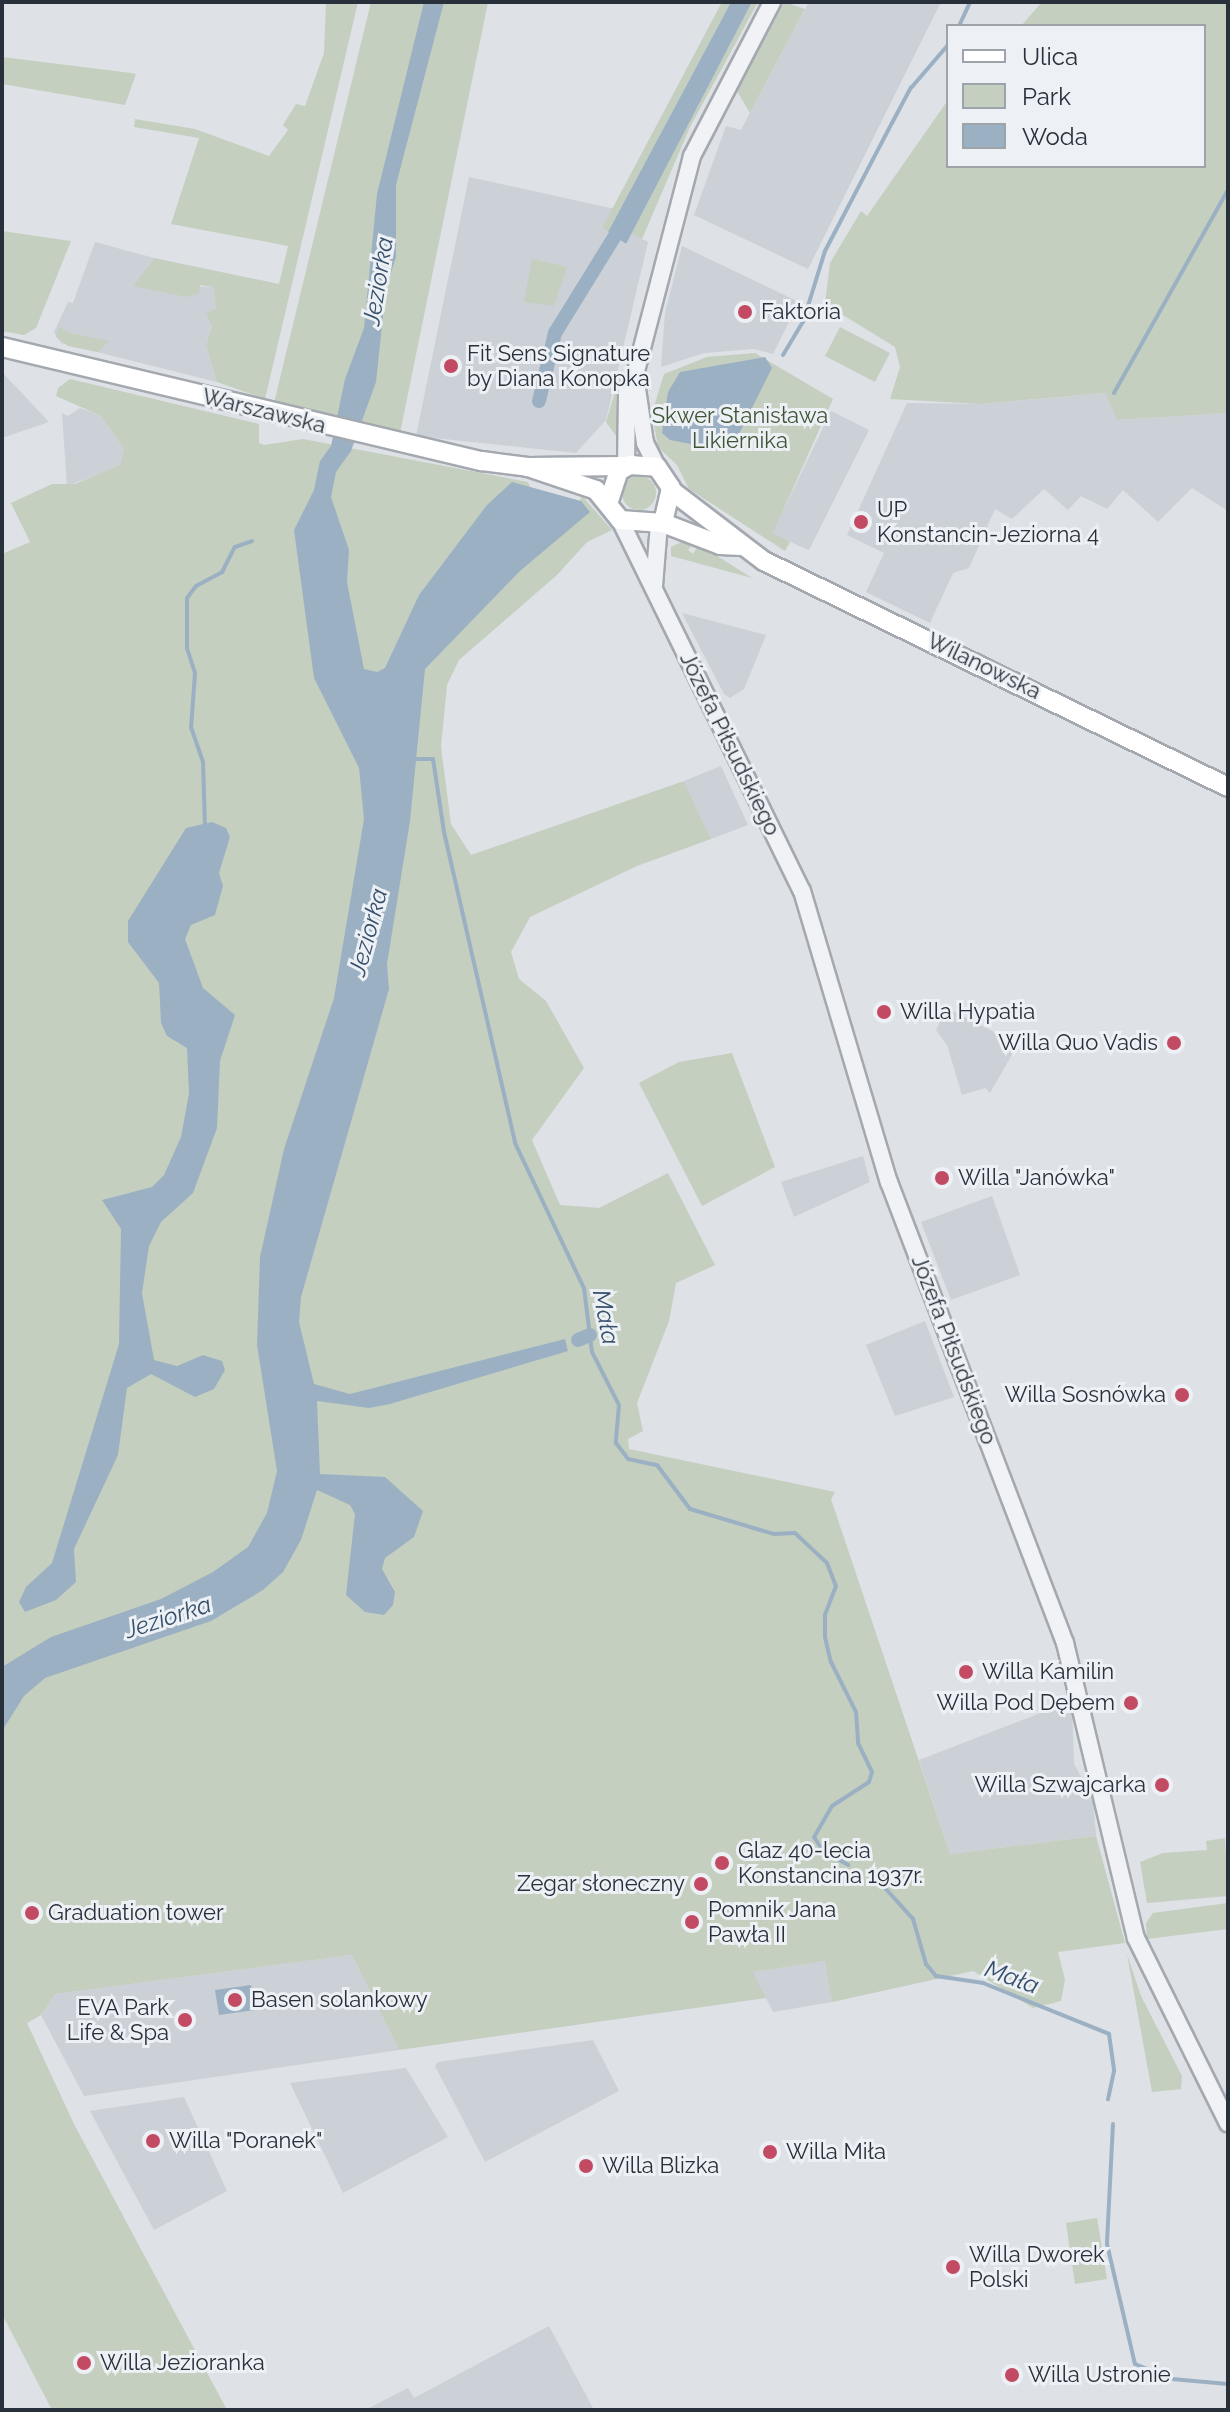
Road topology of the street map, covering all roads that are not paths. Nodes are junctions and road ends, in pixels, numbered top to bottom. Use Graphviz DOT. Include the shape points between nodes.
graph roads {
  1 [pos="772,2"];
  2 [pos="2,347"];
  3 [pos="635,375"];
  4 [pos="618,465"];
  5 [pos="528,467"];
  6 [pos="657,467"];
  7 [pos="672,491"];
  8 [pos="608,504"];
  9 [pos="620,520"];
  10 [pos="661,523"];
  11 [pos="741,546"];
  12 [pos="654,586"];
  13 [pos="1228,787"];
  14 [pos="1228,2123"];
  1 -- 3 [label="street" via="692,156"];
  2 -- 5 [label="main road, Warszawska" via="280,417"];
  3 -- 4 [label="street" via="625,400 627,431"];
  3 -- 6 [label="street" via="645,443"];
  4 -- 5 [label="main road, Warszawska"];
  4 -- 6 [label="main road"];
  4 -- 8 [label="main road"];
  5 -- 8 [label="main road, Warszawska" via="588,485"];
  6 -- 7 [label="main road"];
  7 -- 10 [label="main road"];
  7 -- 11 [label="main road, Wilanowska" via="727,529"];
  8 -- 9 [label="main road"];
  9 -- 10 [label="main road"];
  9 -- 12 [label="street, Józefa Piłsudskiego"];
  10 -- 11 [label="main road, Wilanowska" via="720,545"];
  10 -- 12 [label="street"];
  11 -- 13 [label="main road, Wilanowska"];
  12 -- 14 [label="street, Józefa Piłsudskiego" via="802,891 889,1182 1065,1643 1136,1938"];
}
